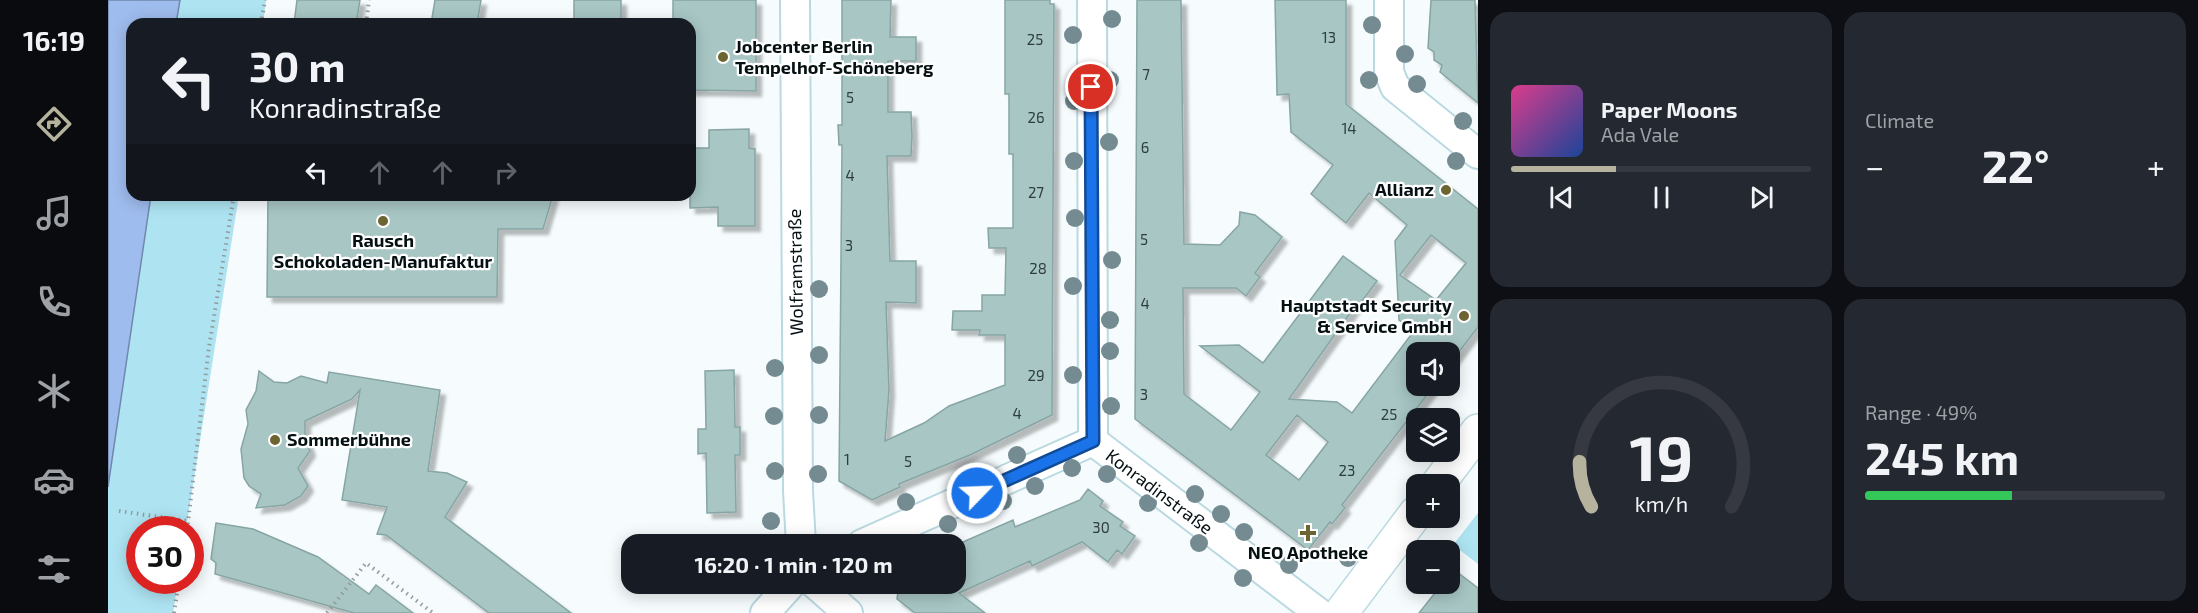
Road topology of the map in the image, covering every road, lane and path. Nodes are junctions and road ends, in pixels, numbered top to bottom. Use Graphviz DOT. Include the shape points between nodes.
graph roads {
  1 [pos="265,0"];
  2 [pos="369,0"];
  3 [pos="795,0"];
  4 [pos="1092,0"];
  5 [pos="1389,0"];
  6 [pos="262,18"];
  7 [pos="367,18"];
  8 [pos="1478,154"];
  9 [pos="233,201"];
  10 [pos="1478,431"];
  11 [pos="1093,441"];
  12 [pos="1446,474"];
  13 [pos="119,511"];
  14 [pos="154,516"];
  15 [pos="189,516"];
  16 [pos="1406,526"];
  17 [pos="800,534"];
  18 [pos="884,534"];
  19 [pos="177,594"];
  20 [pos="782,594"];
  21 [pos="826,594"];
  22 [pos="174,613"];
  23 [pos="327,613"];
  24 [pos="433,613"];
  25 [pos="765,613"];
  26 [pos="848,613"];
  27 [pos="1319,613"];
  28 [pos="1341,613"];
  1 -- 6 [label="path"];
  2 -- 7 [label="path"];
  3 -- 17 [label="street, Wolframstraße"];
  4 -- 11 [label="street, Konradinstraße"];
  5 -- 8 [label="street" via="1389,72 1395,87"];
  9 -- 15 [label="path" via="209,347"];
  10 -- 12 [label="main road"];
  11 -- 18 [label="street"];
  11 -- 27 [label="street, Konradinstraße"];
  13 -- 14 [label="path"];
  16 -- 28 [label="main road"];
  19 -- 22 [label="path"];
  20 -- 25 [label="street"];
  21 -- 26 [label="street"];
  23 -- 24 [label="path" via="366,564"];
}
